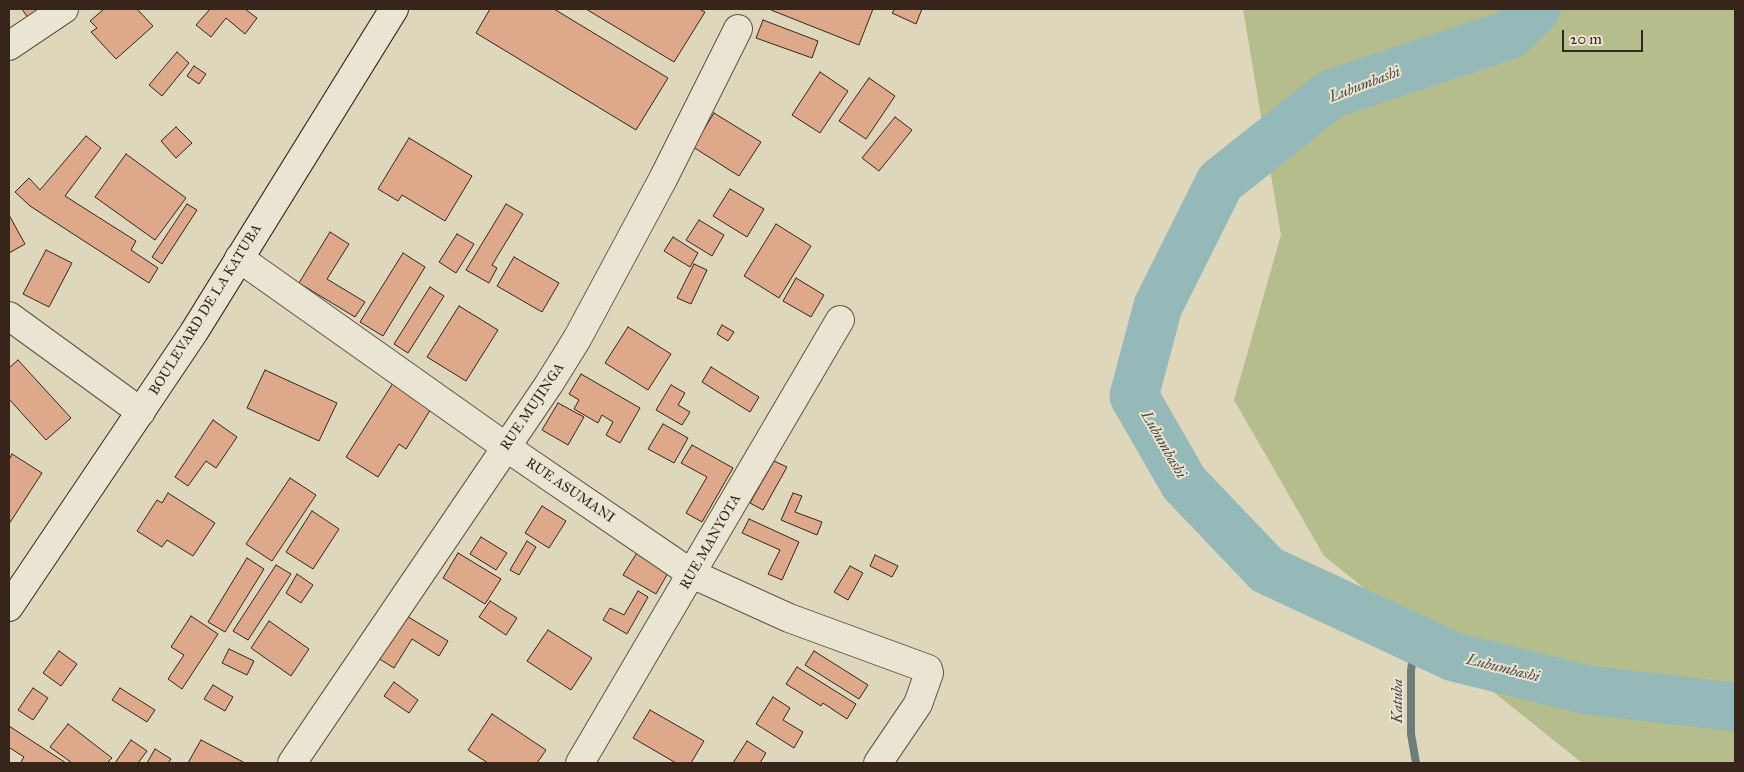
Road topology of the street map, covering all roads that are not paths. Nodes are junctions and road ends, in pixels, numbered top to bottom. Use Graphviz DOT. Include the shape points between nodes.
graph roads {
  1 [pos="64,9"];
  2 [pos="394,9"];
  3 [pos="738,29"];
  4 [pos="9,46"];
  5 [pos="239,258"];
  6 [pos="9,317"];
  7 [pos="840,320"];
  8 [pos="141,412"];
  9 [pos="506,447"];
  10 [pos="692,574"];
  11 [pos="9,607"];
  12 [pos="292,763"];
  13 [pos="580,763"];
  14 [pos="878,763"];
  1 -- 4 [label="street"];
  2 -- 5 [label="street, BOULEVARD DE LA KATUBA"];
  3 -- 9 [label="street, RUE MUJINGA" via="663,180 577,339"];
  5 -- 8 [label="street, BOULEVARD DE LA KATUBA"];
  5 -- 9 [label="street, RUE ASUMANI"];
  6 -- 8 [label="street"];
  7 -- 10 [label="street, RUE MANYOTA"];
  8 -- 11 [label="street, BOULEVARD DE LA KATUBA"];
  9 -- 10 [label="street, RUE ASUMANI"];
  9 -- 12 [label="street, RUE MUJINGA"];
  10 -- 13 [label="street, RUE MANYOTA"];
  10 -- 14 [label="street, RUE ASUMANI" via="789,618 930,671 918,704"];
}
